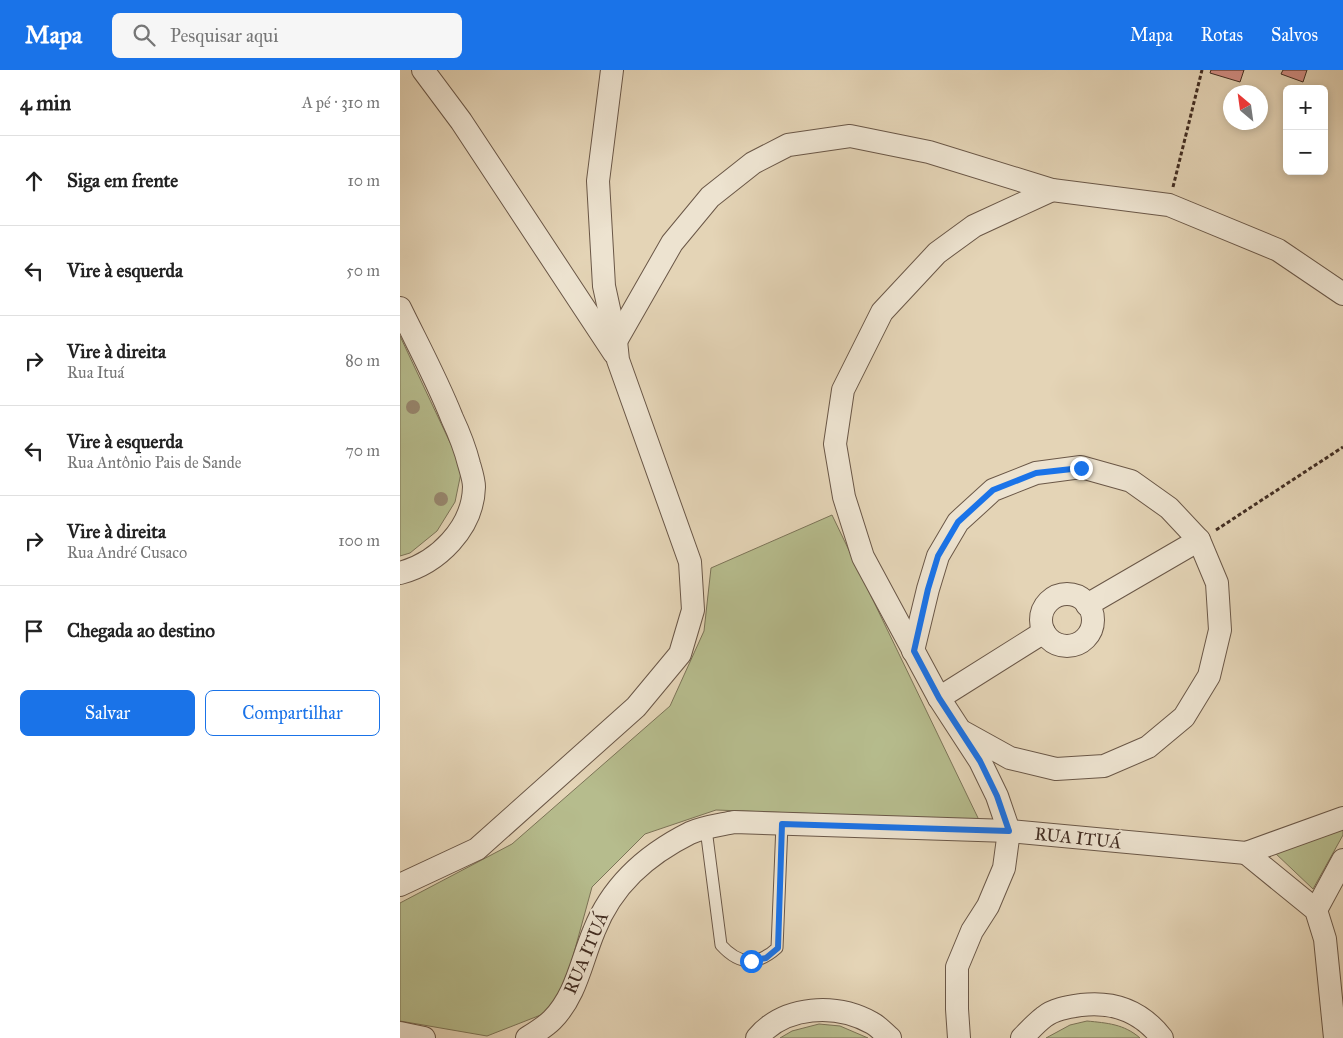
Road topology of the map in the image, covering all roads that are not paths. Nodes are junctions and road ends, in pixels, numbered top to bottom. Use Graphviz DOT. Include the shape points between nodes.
graph roads {
  1 [pos="423,70"];
  2 [pos="612,70"];
  3 [pos="1052,190"];
  4 [pos="1343,294"];
  5 [pos="400,308"];
  6 [pos="617,351"];
  7 [pos="1199,540"];
  8 [pos="400,573"];
  9 [pos="1087,604"];
  10 [pos="1044,632"];
  11 [pos="914,651"];
  12 [pos="939,698"];
  13 [pos="960,730"];
  14 [pos="1343,818"];
  15 [pos="782,824"];
  16 [pos="706,828"];
  17 [pos="1009,831"];
  18 [pos="1246,853"];
  19 [pos="1343,860"];
  20 [pos="400,885"];
  21 [pos="1316,910"];
  22 [pos="1334,936"];
  23 [pos="400,1033"];
  24 [pos="424,1038"];
  25 [pos="527,1038"];
  26 [pos="757,1038"];
  27 [pos="890,1038"];
  28 [pos="960,1038"];
  29 [pos="1022,1038"];
  30 [pos="1162,1038"];
  31 [pos="1335,1038"];
  1 -- 6 [label="street" via="462,121"];
  2 -- 6 [label="street" via="598,181 604,286"];
  3 -- 4 [label="street" via="1169,205 1278,250"];
  3 -- 6 [label="street" via="929,152 850,136 788,145 753,163 710,197 672,243"];
  3 -- 11 [label="street" via="974,226 937,253 882,312 843,390 835,444 844,497 863,557"];
  5 -- 8 [label="street" via="445,400 466,451 474,486 469,512 456,536 434,558"];
  6 -- 20 [label="street" via="690,562 693,610 680,654 636,707 477,850"];
  7 -- 9 [label="street"];
  7 -- 11 [label="street" via="1169,508 1131,481 1081,468 1036,473 993,490 958,522 938,556"];
  7 -- 13 [label="street" via="1217,583 1220,630 1214,658 1209,676 1184,717 1148,747 1104,766 1056,769 1010,758"];
  9 -- 10 [label="street" via="1069,594 1049,601 1041,617"];
  9 -- 10 [label="street" via="1092,626 1082,641 1070,646 1061,645 1052,642"];
  10 -- 12 [label="street"];
  11 -- 12 [label="street"];
  12 -- 13 [label="street"];
  13 -- 17 [label="street" via="997,796"];
  14 -- 18 [label="street, RUA ITUÁ"];
  15 -- 16 [label="street, RUA ITUÁ" via="734,822"];
  15 -- 16 [label="lane" via="778,948 766,958 751,961 731,956 721,945"];
  15 -- 17 [label="street, RUA ITUÁ"];
  16 -- 25 [label="street, RUA ITUÁ" via="692,832 652,855 625,879 606,904 571,994 552,1021"];
  17 -- 18 [label="street, RUA ITUÁ"];
  17 -- 28 [label="street" via="1004,868 957,968"];
  18 -- 21 [label="street"];
  19 -- 21 [label="street"];
  21 -- 22 [label="street"];
  22 -- 31 [label="street"];
  23 -- 24 [label="street"];
  26 -- 27 [label="street" via="778,1021 812,1010 840,1010 873,1023"];
  29 -- 30 [label="street" via="1045,1016 1067,1007 1098,1003 1123,1008 1151,1024"];
}
